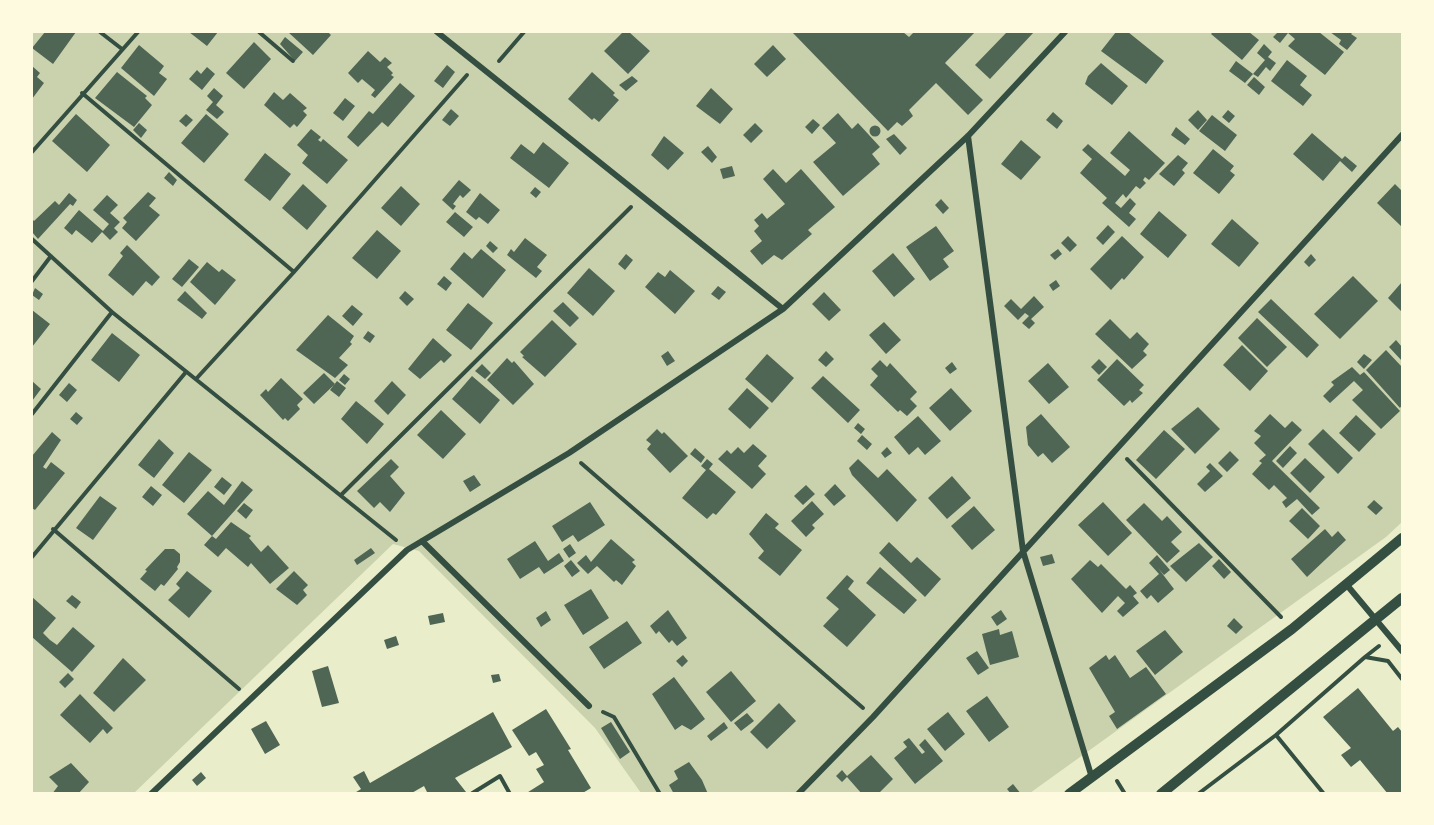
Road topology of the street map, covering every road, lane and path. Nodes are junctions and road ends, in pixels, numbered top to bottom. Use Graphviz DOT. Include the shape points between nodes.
graph roads {
  1 [pos="100,32"];
  2 [pos="138,32"];
  3 [pos="259,32"];
  4 [pos="437,32"];
  5 [pos="525,32"];
  6 [pos="1065,32"];
  7 [pos="122,49"];
  8 [pos="293,61"];
  9 [pos="477,63"];
  10 [pos="489,73"];
  11 [pos="81,93"];
  12 [pos="1402,135"];
  13 [pos="968,136"];
  14 [pos="32,152"];
  15 [pos="642,196"];
  16 [pos="32,238"];
  17 [pos="51,256"];
  18 [pos="294,272"];
  19 [pos="32,281"];
  20 [pos="783,309"];
  21 [pos="112,312"];
  22 [pos="186,372"];
  23 [pos="196,379"];
  24 [pos="32,414"];
  25 [pos="1116,447"];
  26 [pos="569,453"];
  27 [pos="342,495"];
  28 [pos="53,529"];
  29 [pos="1402,538"];
  30 [pos="422,541"];
  31 [pos="407,550"];
  32 [pos="1023,551"];
  33 [pos="32,556"];
  34 [pos="1346,584"];
  35 [pos="1402,598"];
  36 [pos="1377,620"];
  37 [pos="1292,629"];
  38 [pos="1402,651"];
  39 [pos="1402,679"];
  40 [pos="250,699"];
  41 [pos="589,706"];
  42 [pos="873,717"];
  43 [pos="1276,735"];
  44 [pos="1093,778"];
  45 [pos="151,794"];
  46 [pos="471,794"];
  47 [pos="510,794"];
  48 [pos="660,794"];
  49 [pos="798,794"];
  50 [pos="1069,794"];
  51 [pos="1161,794"];
  52 [pos="1198,794"];
  53 [pos="1324,794"];
  1 -- 7 [label="path"];
  2 -- 7 [label="path"];
  3 -- 8 [label="path"];
  4 -- 9 [label="street"];
  5 -- 10 [label="path"];
  6 -- 13 [label="street"];
  7 -- 11 [label="path"];
  9 -- 10 [label="street"];
  9 -- 18 [label="path"];
  10 -- 15 [label="street"];
  11 -- 14 [label="path"];
  11 -- 18 [label="path"];
  12 -- 25 [label="street"];
  13 -- 20 [label="street"];
  13 -- 32 [label="street"];
  15 -- 20 [label="street"];
  15 -- 27 [label="path"];
  16 -- 17 [label="path"];
  17 -- 19 [label="path"];
  17 -- 21 [label="path"];
  18 -- 23 [label="path"];
  20 -- 26 [label="street"];
  21 -- 22 [label="path"];
  21 -- 24 [label="path"];
  22 -- 23 [label="path"];
  22 -- 28 [label="path"];
  23 -- 27 [label="path"];
  25 -- 32 [label="street"];
  25 -- 37 [label="path"];
  26 -- 30 [label="street"];
  26 -- 42 [label="path"];
  27 -- 31 [label="path"];
  28 -- 33 [label="path"];
  28 -- 40 [label="path"];
  29 -- 34 [label="street"];
  30 -- 31 [label="street"];
  30 -- 41 [label="street"];
  31 -- 40 [label="street"];
  32 -- 42 [label="street"];
  32 -- 44 [label="street"];
  34 -- 36 [label="street"];
  34 -- 37 [label="street"];
  35 -- 36 [label="street"];
  36 -- 38 [label="street"];
  36 -- 51 [label="street"];
  37 -- 44 [label="street"];
  39 -- 43 [label="path" via="1388,661 1365,657"];
  40 -- 45 [label="street"];
  41 -- 48 [label="path" via="614,717"];
  42 -- 49 [label="street"];
  43 -- 52 [label="path"];
  43 -- 53 [label="path"];
  44 -- 50 [label="street"];
  46 -- 47 [label="path" via="500,777"];
}
